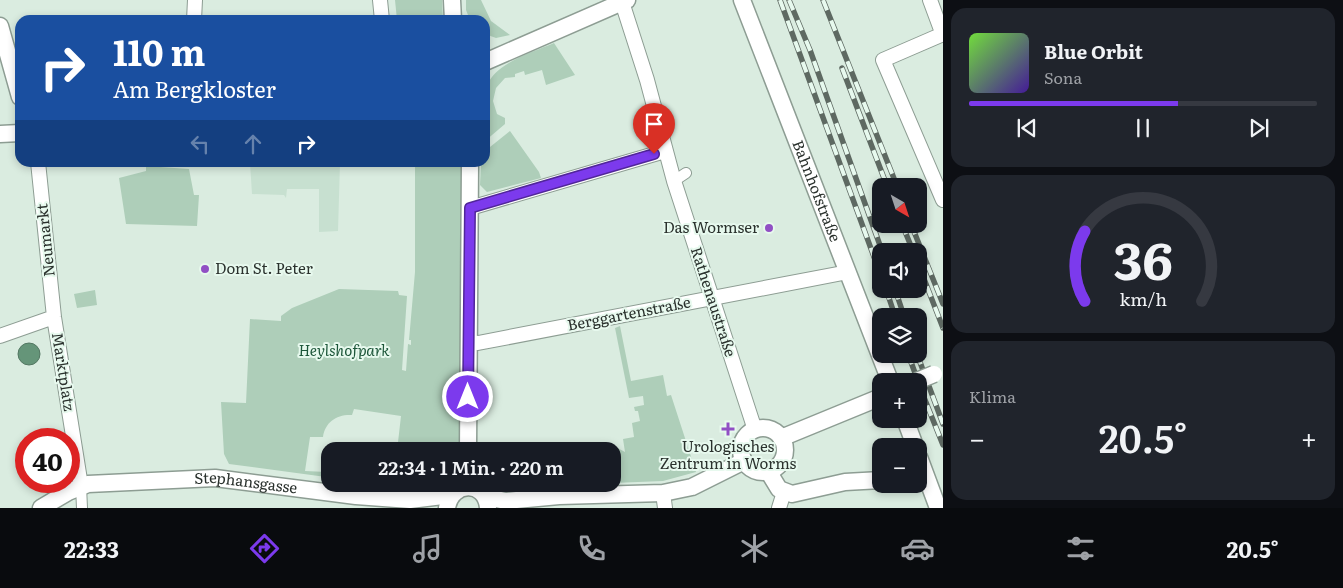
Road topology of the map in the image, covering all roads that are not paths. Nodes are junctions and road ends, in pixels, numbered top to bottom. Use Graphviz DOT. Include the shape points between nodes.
graph roads {
  1 [pos="196,0"];
  2 [pos="380,0"];
  3 [pos="452,0"];
  4 [pos="742,0"];
  5 [pos="930,0"];
  6 [pos="624,1"];
  7 [pos="194,15"];
  8 [pos="382,15"];
  9 [pos="453,15"];
  10 [pos="0,26"];
  11 [pos="943,34"];
  12 [pos="490,60"];
  13 [pos="15,79"];
  14 [pos="15,133"];
  15 [pos="0,134"];
  16 [pos="665,151"];
  17 [pos="39,167"];
  18 [pos="470,167"];
  19 [pos="943,200"];
  20 [pos="470,208"];
  21 [pos="848,272"];
  22 [pos="711,298"];
  23 [pos="54,317"];
  24 [pos="0,336"];
  25 [pos="468,342"];
  26 [pos="940,371"];
  27 [pos="887,373"];
  28 [pos="927,377"];
  29 [pos="872,401"];
  30 [pos="756,430"];
  31 [pos="781,438"];
  32 [pos="468,442"];
  33 [pos="744,461"];
  34 [pos="768,471"];
  35 [pos="872,480"];
  36 [pos="927,485"];
  37 [pos="81,486"];
  38 [pos="474,496"];
  39 [pos="410,500"];
  40 [pos="664,500"];
  41 [pos="782,500"];
  42 [pos="42,508"];
  43 [pos="82,508"];
  44 [pos="437,508"];
  45 [pos="938,508"];
  1 -- 7 [label="street"];
  2 -- 8 [label="street"];
  3 -- 9 [label="street"];
  4 -- 21 [label="street, Bahnhofstraße"];
  5 -- 11 [label="street"];
  6 -- 12 [label="street"];
  6 -- 16 [label="street, Rathenaustraße"];
  10 -- 13 [label="street"];
  11 -- 19 [label="street" via="883,60"];
  14 -- 15 [label="street"];
  16 -- 20 [label="street"];
  16 -- 22 [label="street, Rathenaustraße" via="680,177"];
  17 -- 23 [label="street, Neumarkt"];
  18 -- 20 [label="street"];
  20 -- 25 [label="street"];
  21 -- 22 [label="street, Berggartenstraße"];
  21 -- 27 [label="street, Bahnhofstraße"];
  22 -- 25 [label="street, Berggartenstraße" via="478,343"];
  22 -- 30 [label="street, Rathenaustraße"];
  23 -- 24 [label="street" via="32,330"];
  23 -- 37 [label="street, Marktplatz" via="65,413"];
  25 -- 32 [label="street"];
  26 -- 28 [label="street, bridge"];
  29 -- 31 [label="street"];
  30 -- 31 [label="street" via="770,429"];
  30 -- 33 [label="street" via="742,445"];
  31 -- 34 [label="street" via="784,456 778,466"];
  33 -- 34 [label="street" via="753,469"];
  33 -- 40 [label="street, Stephansgasse"];
  34 -- 41 [label="street"];
  35 -- 41 [label="street" via="845,482 792,494"];
  36 -- 45 [label="street"];
  37 -- 39 [label="street, Stephansgasse" via="215,478"];
  37 -- 42 [label="street"];
  37 -- 43 [label="street"];
  38 -- 39 [label="street, Stephansgasse"];
  38 -- 40 [label="street, Stephansgasse"];
  39 -- 44 [label="street, Stephansgasse"];
}
